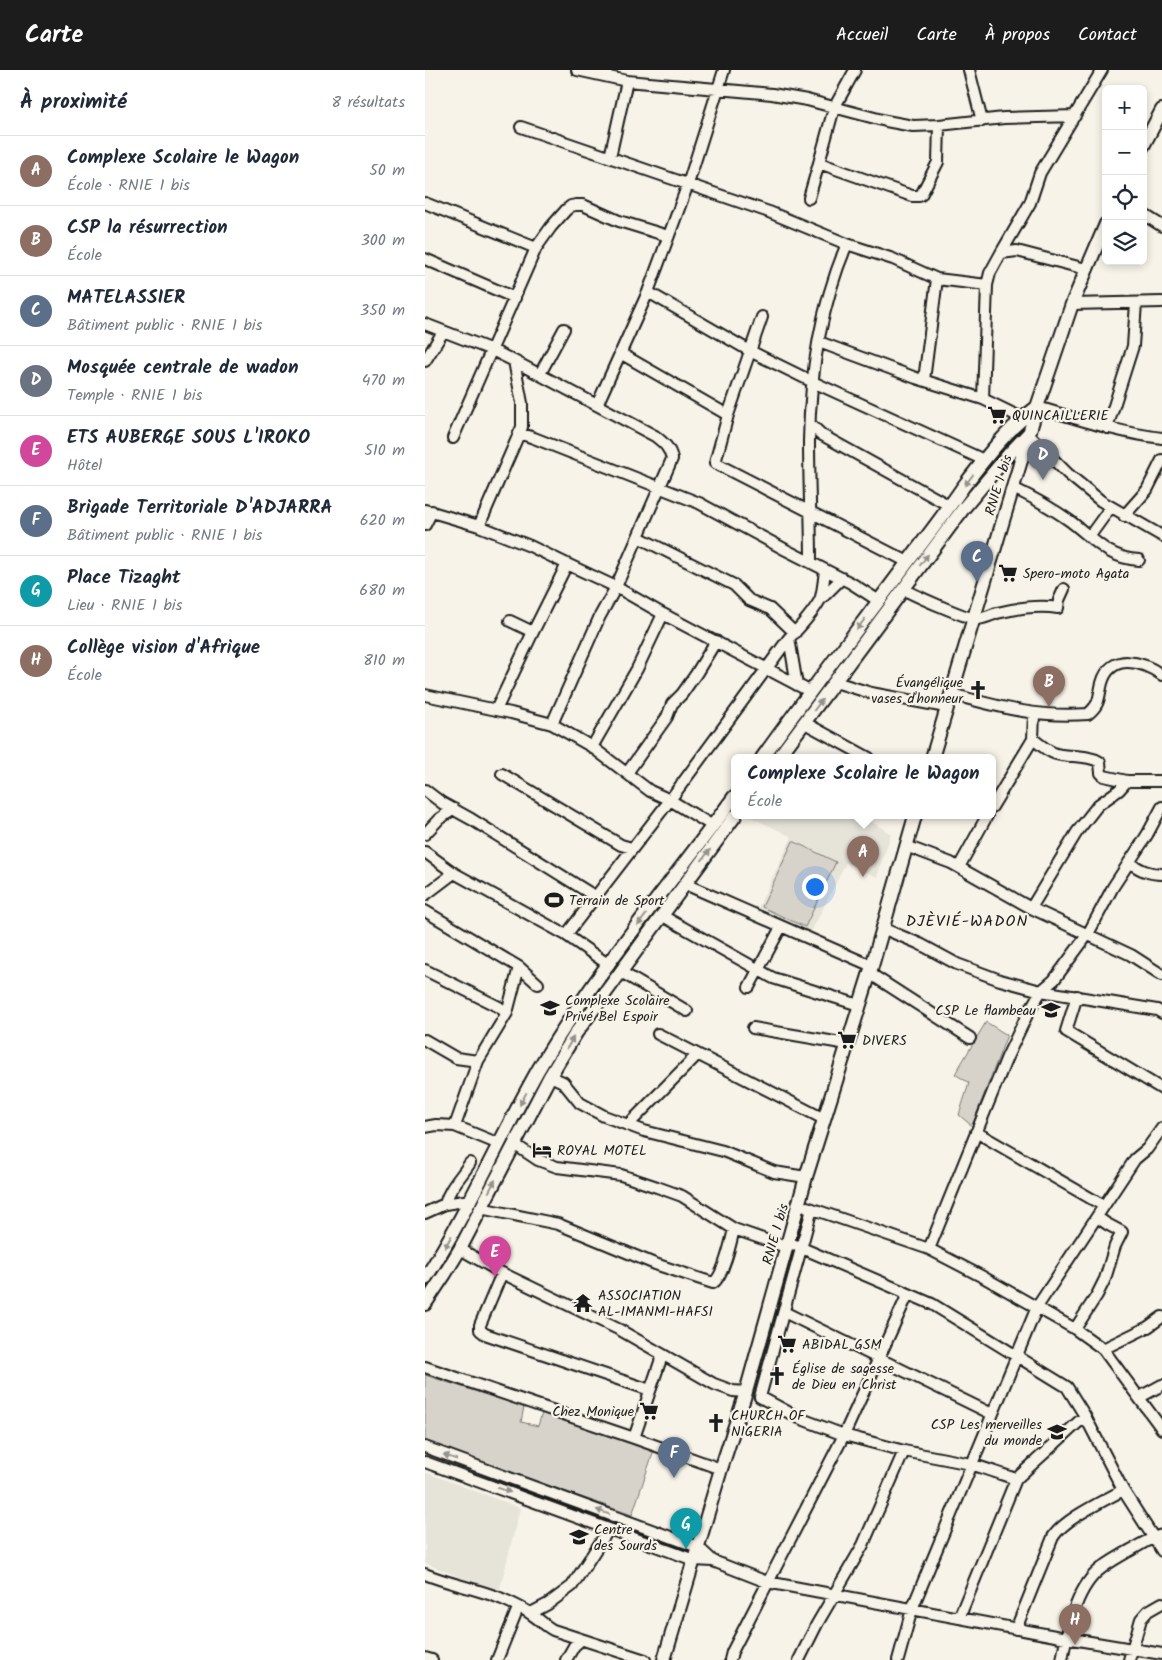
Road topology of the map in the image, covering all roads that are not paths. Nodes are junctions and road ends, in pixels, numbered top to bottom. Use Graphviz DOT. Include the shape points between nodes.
graph roads {
  1 [pos="577,70"];
  2 [pos="724,70"];
  3 [pos="855,70"];
  4 [pos="969,70"];
  5 [pos="1102,70"];
  6 [pos="627,81"];
  7 [pos="719,89"];
  8 [pos="834,108"];
  9 [pos="1162,110"];
  10 [pos="1075,116"];
  11 [pos="982,121"];
  12 [pos="939,125"];
  13 [pos="521,127"];
  14 [pos="1147,138"];
  15 [pos="610,158"];
  16 [pos="819,163"];
  17 [pos="688,184"];
  18 [pos="809,198"];
  19 [pos="425,203"];
  20 [pos="1147,217"];
  21 [pos="1162,226"];
  22 [pos="1102,233"];
  23 [pos="668,236"];
  24 [pos="1009,238"];
  25 [pos="847,244"];
  26 [pos="536,248"];
  27 [pos="1017,251"];
  28 [pos="1001,252"];
  29 [pos="425,259"];
  30 [pos="1086,269"];
  31 [pos="937,279"];
  32 [pos="987,285"];
  33 [pos="648,292"];
  34 [pos="515,298"];
  35 [pos="1162,302"];
  36 [pos="1136,303"];
  37 [pos="1072,304"];
  38 [pos="762,317"];
  39 [pos="425,324"];
  40 [pos="564,329"];
  41 [pos="443,332"];
  42 [pos="819,342"];
  43 [pos="492,350"];
  44 [pos="750,350"];
  45 [pos="620,353"];
  46 [pos="425,361"];
  47 [pos="514,361"];
  48 [pos="540,374"];
  49 [pos="924,380"];
  50 [pos="813,382"];
  51 [pos="983,399"];
  52 [pos="597,405"];
  53 [pos="1037,407"];
  54 [pos="728,415"];
  55 [pos="1021,418"];
  56 [pos="810,424"];
  57 [pos="1107,428"];
  58 [pos="519,433"];
  59 [pos="1029,434"];
  60 [pos="822,436"];
  61 [pos="453,438"];
  62 [pos="1162,438"];
  63 [pos="809,441"];
  64 [pos="983,460"];
  65 [pos="1162,460"];
  66 [pos="659,488"];
  67 [pos="1013,488"];
  68 [pos="949,506"];
  69 [pos="1110,508"];
  70 [pos="429,510"];
  71 [pos="811,514"];
  72 [pos="1124,516"];
  73 [pos="425,526"];
  74 [pos="479,526"];
  75 [pos="638,536"];
  76 [pos="1162,536"];
  77 [pos="1089,537"];
  78 [pos="1139,560"];
  79 [pos="908,562"];
  80 [pos="811,563"];
  81 [pos="567,564"];
  82 [pos="825,570"];
  83 [pos="842,578"];
  84 [pos="616,587"];
  85 [pos="903,589"];
  86 [pos="1064,589"];
  87 [pos="821,599"];
  88 [pos="879,601"];
  89 [pos="663,614"];
  90 [pos="973,619"];
  91 [pos="510,621"];
  92 [pos="533,632"];
  93 [pos="792,635"];
  94 [pos="715,641"];
  95 [pos="767,670"];
  96 [pos="1162,675"];
  97 [pos="835,682"];
  98 [pos="797,685"];
  99 [pos="811,692"];
  100 [pos="951,694"];
  101 [pos="426,696"];
  102 [pos="947,707"];
  103 [pos="496,710"];
  104 [pos="1034,713"];
  105 [pos="805,723"];
  106 [pos="551,724"];
  107 [pos="1033,739"];
  108 [pos="592,747"];
  109 [pos="765,754"];
  110 [pos="781,754"];
  111 [pos="862,754"];
  112 [pos="933,754"];
  113 [pos="627,773"];
  114 [pos="502,774"];
  115 [pos="1113,778"];
  116 [pos="1127,781"];
  117 [pos="1162,781"];
  118 [pos="425,790"];
  119 [pos="1111,795"];
  120 [pos="669,800"];
  121 [pos="996,800"];
  122 [pos="439,801"];
  123 [pos="731,801"];
  124 [pos="1162,807"];
  125 [pos="455,809"];
  126 [pos="439,819"];
  127 [pos="733,819"];
  128 [pos="914,819"];
  129 [pos="985,819"];
  130 [pos="713,826"];
  131 [pos="425,834"];
  132 [pos="621,845"];
  133 [pos="906,846"];
  134 [pos="633,848"];
  135 [pos="425,852"];
  136 [pos="626,857"];
  137 [pos="1129,862"];
  138 [pos="959,867"];
  139 [pos="455,873"];
  140 [pos="1162,874"];
  141 [pos="685,884"];
  142 [pos="425,895"];
  143 [pos="596,897"];
  144 [pos="1031,908"];
  145 [pos="425,911"];
  146 [pos="661,915"];
  147 [pos="781,927"];
  148 [pos="882,928"];
  149 [pos="1088,934"];
  150 [pos="566,935"];
  151 [pos="609,965"];
  152 [pos="519,968"];
  153 [pos="870,969"];
  154 [pos="425,970"];
  155 [pos="758,970"];
  156 [pos="621,972"];
  157 [pos="1162,975"];
  158 [pos="538,984"];
  159 [pos="749,988"];
  160 [pos="1041,991"];
  161 [pos="1077,996"];
  162 [pos="859,1005"];
  163 [pos="505,1008"];
  164 [pos="1160,1008"];
  165 [pos="687,1011"];
  166 [pos="753,1028"];
  167 [pos="658,1034"];
  168 [pos="970,1038"];
  169 [pos="425,1040"];
  170 [pos="847,1044"];
  171 [pos="439,1048"];
  172 [pos="425,1052"];
  173 [pos="697,1054"];
  174 [pos="478,1061"];
  175 [pos="550,1076"];
  176 [pos="1162,1089"];
  177 [pos="824,1119"];
  178 [pos="628,1125"];
  179 [pos="455,1126"];
  180 [pos="425,1127"];
  181 [pos="1162,1128"];
  182 [pos="976,1132"];
  183 [pos="499,1144"];
  184 [pos="514,1144"];
  185 [pos="470,1163"];
  186 [pos="806,1178"];
  187 [pos="453,1185"];
  188 [pos="472,1202"];
  189 [pos="445,1204"];
  190 [pos="799,1205"];
  191 [pos="1104,1206"];
  192 [pos="812,1209"];
  193 [pos="425,1213"];
  194 [pos="1097,1216"];
  195 [pos="734,1230"];
  196 [pos="787,1245"];
  197 [pos="929,1248"];
  198 [pos="459,1249"];
  199 [pos="801,1249"];
  200 [pos="502,1273"];
  201 [pos="425,1279"];
  202 [pos="908,1294"];
  203 [pos="425,1304"];
  204 [pos="1037,1306"];
  205 [pos="784,1312"];
  206 [pos="1162,1317"];
  207 [pos="1075,1328"];
  208 [pos="1103,1349"];
  209 [pos="662,1356"];
  210 [pos="1016,1356"];
  211 [pos="879,1358"];
  212 [pos="425,1368"];
  213 [pos="1162,1385"];
  214 [pos="650,1390"];
  215 [pos="746,1392"];
  216 [pos="1140,1397"];
  217 [pos="992,1414"];
  218 [pos="1085,1416"];
  219 [pos="1162,1428"];
  220 [pos="844,1435"];
  221 [pos="634,1438"];
  222 [pos="428,1448"];
  223 [pos="904,1450"];
  224 [pos="426,1462"];
  225 [pos="971,1464"];
  226 [pos="721,1469"];
  227 [pos="1016,1479"];
  228 [pos="1123,1490"];
  229 [pos="609,1529"];
  230 [pos="1157,1536"];
  231 [pos="698,1547"];
  232 [pos="1162,1551"];
  233 [pos="694,1560"];
  234 [pos="713,1561"];
  235 [pos="425,1574"];
  236 [pos="767,1582"];
  237 [pos="834,1594"];
  238 [pos="1162,1603"];
  239 [pos="518,1608"];
  240 [pos="911,1609"];
  241 [pos="531,1613"];
  242 [pos="959,1618"];
  243 [pos="1016,1629"];
  244 [pos="1066,1638"];
  245 [pos="581,1640"];
  246 [pos="1132,1648"];
  247 [pos="1162,1654"];
  248 [pos="425,1658"];
  249 [pos="432,1660"];
  250 [pos="497,1660"];
  251 [pos="566,1660"];
  252 [pos="645,1660"];
  253 [pos="664,1660"];
  254 [pos="730,1660"];
  255 [pos="799,1660"];
  256 [pos="898,1660"];
  257 [pos="1062,1660"];
  258 [pos="1129,1660"];
  1 -- 6 [label="street"];
  2 -- 7 [label="street"];
  3 -- 8 [label="street"];
  4 -- 11 [label="street"];
  5 -- 10 [label="street"];
  6 -- 7 [label="street"];
  6 -- 15 [label="street"];
  7 -- 8 [label="street" via="772,94"];
  7 -- 17 [label="street"];
  8 -- 12 [label="street" via="913,126"];
  8 -- 16 [label="street"];
  9 -- 14 [label="main road"];
  10 -- 11 [label="street"];
  10 -- 24 [label="street" via="1040,173 1031,203"];
  11 -- 12 [label="street"];
  12 -- 16 [label="street" via="938,162 919,196"];
  13 -- 15 [label="street"];
  15 -- 17 [label="street"];
  16 -- 18 [label="street"];
  17 -- 23 [label="street"];
  17 -- 25 [label="street"];
  19 -- 26 [label="street"];
  20 -- 21 [label="street"];
  22 -- 30 [label="main road, RNIE 1 bis"];
  23 -- 26 [label="street" via="576,205 551,226"];
  23 -- 33 [label="street"];
  24 -- 27 [label="street"];
  24 -- 28 [label="street"];
  25 -- 31 [label="street" via="893,259"];
  25 -- 42 [label="street" via="831,287"];
  26 -- 34 [label="street"];
  27 -- 28 [label="street"];
  27 -- 30 [label="street"];
  28 -- 32 [label="street"];
  29 -- 34 [label="street"];
  30 -- 37 [label="main road, RNIE 1 bis"];
  31 -- 32 [label="street"];
  31 -- 49 [label="street"];
  32 -- 51 [label="street"];
  33 -- 44 [label="street"];
  33 -- 45 [label="street"];
  34 -- 43 [label="street"];
  35 -- 36 [label="street"];
  36 -- 37 [label="street"];
  36 -- 57 [label="street" via="1133,346"];
  37 -- 53 [label="main road, RNIE 1 bis"];
  38 -- 44 [label="street"];
  39 -- 41 [label="street"];
  40 -- 48 [label="street"];
  41 -- 43 [label="street"];
  41 -- 46 [label="street"];
  42 -- 49 [label="street"];
  42 -- 50 [label="street"];
  43 -- 47 [label="street"];
  43 -- 61 [label="street"];
  44 -- 50 [label="street"];
  44 -- 54 [label="street"];
  45 -- 52 [label="street"];
  45 -- 54 [label="street"];
  47 -- 48 [label="street"];
  47 -- 58 [label="street" via="523,416"];
  48 -- 52 [label="street"];
  49 -- 51 [label="street"];
  50 -- 56 [label="street"];
  50 -- 64 [label="street"];
  51 -- 55 [label="street"];
  52 -- 66 [label="street" via="655,436 669,449 672,459"];
  53 -- 55 [label="main road"];
  53 -- 57 [label="street"];
  53 -- 59 [label="main road, RNIE 1 bis"];
  54 -- 71 [label="street" via="715,463"];
  55 -- 64 [label="main road"];
  56 -- 60 [label="street"];
  56 -- 63 [label="street"];
  57 -- 62 [label="street"];
  58 -- 66 [label="street"];
  58 -- 74 [label="street"];
  59 -- 67 [label="main road, RNIE 1 bis"];
  59 -- 69 [label="street" via="1084,488"];
  85 -- 59 [label="main road, one-way" via="963,509"];
  60 -- 63 [label="street"];
  60 -- 68 [label="street"];
  63 -- 71 [label="street"];
  64 -- 68 [label="main road, one-way"];
  65 -- 72 [label="street" via="1147,490"];
  66 -- 75 [label="street"];
  66 -- 80 [label="street" via="699,503"];
  67 -- 77 [label="street" via="1056,511"];
  67 -- 90 [label="main road, RNIE 1 bis"];
  68 -- 79 [label="main road"];
  69 -- 72 [label="street"];
  69 -- 77 [label="street"];
  70 -- 73 [label="street"];
  70 -- 74 [label="street"];
  71 -- 79 [label="street"];
  71 -- 80 [label="street"];
  72 -- 76 [label="street"];
  74 -- 81 [label="street"];
  75 -- 84 [label="street"];
  75 -- 93 [label="street" via="734,585 749,600 770,609"];
  77 -- 78 [label="street" via="1115,556"];
  79 -- 88 [label="main road"];
  80 -- 82 [label="street"];
  81 -- 84 [label="street"];
  81 -- 92 [label="street"];
  82 -- 83 [label="street"];
  82 -- 87 [label="street"];
  83 -- 87 [label="street"];
  83 -- 88 [label="street"];
  84 -- 89 [label="street"];
  84 -- 106 [label="street"];
  85 -- 90 [label="street"];
  85 -- 97 [label="main road"];
  86 -- 90 [label="street" via="1059,608 1029,607"];
  87 -- 93 [label="street"];
  88 -- 99 [label="main road, one-way"];
  89 -- 94 [label="street"];
  89 -- 108 [label="street" via="637,669"];
  90 -- 100 [label="main road, RNIE 1 bis"];
  91 -- 92 [label="street"];
  92 -- 103 [label="street"];
  93 -- 95 [label="street"];
  93 -- 98 [label="street"];
  94 -- 95 [label="street"];
  94 -- 113 [label="street"];
  95 -- 98 [label="street"];
  95 -- 120 [label="street"];
  96 -- 104 [label="street" via="1135,662 1117,664 1106,674 1098,704 1088,714"];
  97 -- 102 [label="street" via="871,693"];
  105 -- 97 [label="main road, one-way"];
  98 -- 99 [label="street"];
  99 -- 109 [label="main road"];
  100 -- 102 [label="main road, RNIE 1 bis"];
  100 -- 104 [label="street"];
  101 -- 103 [label="street"];
  102 -- 112 [label="main road, RNIE 1 bis"];
  103 -- 106 [label="street"];
  104 -- 107 [label="street"];
  105 -- 110 [label="main road"];
  105 -- 111 [label="street"];
  106 -- 108 [label="street"];
  107 -- 115 [label="street" via="1057,755 1098,760 1101,773"];
  107 -- 121 [label="street"];
  108 -- 113 [label="street"];
  113 -- 120 [label="street" via="650,791"];
  114 -- 132 [label="street"];
  115 -- 116 [label="street"];
  115 -- 119 [label="street"];
  116 -- 117 [label="street"];
  116 -- 119 [label="street"];
  118 -- 122 [label="street"];
  119 -- 144 [label="street" via="1098,805 1077,832"];
  120 -- 130 [label="street"];
  120 -- 134 [label="street"];
  122 -- 125 [label="street"];
  122 -- 126 [label="street"];
  123 -- 130 [label="main road"];
  124 -- 137 [label="street"];
  125 -- 126 [label="street"];
  125 -- 143 [label="street"];
  126 -- 131 [label="street"];
  141 -- 127 [label="main road, one-way"];
  128 -- 133 [label="main road, RNIE 1 bis"];
  129 -- 138 [label="street"];
  130 -- 151 [label="main road, one-way"];
  132 -- 134 [label="street"];
  132 -- 136 [label="street"];
  133 -- 138 [label="street"];
  133 -- 148 [label="main road, RNIE 1 bis"];
  134 -- 136 [label="street"];
  135 -- 139 [label="street"];
  136 -- 143 [label="street"];
  137 -- 140 [label="street" via="1143,871"];
  137 -- 149 [label="street"];
  138 -- 144 [label="street"];
  139 -- 142 [label="street"];
  139 -- 150 [label="street"];
  141 -- 146 [label="main road"];
  141 -- 147 [label="street"];
  143 -- 150 [label="street"];
  144 -- 149 [label="street"];
  145 -- 152 [label="street"];
  146 -- 155 [label="street"];
  146 -- 156 [label="main road"];
  147 -- 153 [label="street"];
  147 -- 155 [label="street"];
  148 -- 153 [label="main road, RNIE 1 bis"];
  148 -- 160 [label="street" via="957,964"];
  149 -- 157 [label="street"];
  149 -- 160 [label="street" via="1054,980"];
  150 -- 151 [label="street"];
  151 -- 183 [label="main road, one-way" via="538,1070"];
  152 -- 158 [label="street"];
  152 -- 163 [label="street"];
  153 -- 162 [label="main road, RNIE 1 bis"];
  153 -- 168 [label="street"];
  154 -- 163 [label="street"];
  155 -- 159 [label="street"];
  155 -- 162 [label="street" via="773,978"];
  156 -- 165 [label="street"];
  175 -- 156 [label="main road, one-way" via="576,1033"];
  160 -- 161 [label="street"];
  160 -- 182 [label="street" via="1007,1057"];
  161 -- 164 [label="street"];
  161 -- 176 [label="street" via="1065,1031"];
  162 -- 170 [label="main road, RNIE 1 bis"];
  163 -- 174 [label="street"];
  166 -- 170 [label="street"];
  167 -- 173 [label="street"];
  169 -- 171 [label="street"];
  170 -- 177 [label="main road, RNIE 1 bis"];
  171 -- 172 [label="street"];
  171 -- 174 [label="street" via="456,1058"];
  173 -- 177 [label="street"];
  173 -- 178 [label="street"];
  174 -- 179 [label="street"];
  175 -- 178 [label="street" via="563,1082 580,1103"];
  175 -- 184 [label="main road"];
  177 -- 186 [label="main road, RNIE 1 bis"];
  178 -- 186 [label="street" via="723,1152 774,1172"];
  179 -- 180 [label="street"];
  179 -- 183 [label="street"];
  181 -- 191 [label="street" via="1135,1159"];
  182 -- 191 [label="street"];
  182 -- 197 [label="street"];
  183 -- 188 [label="main road"];
  188 -- 184 [label="main road, one-way"];
  184 -- 195 [label="street" via="538,1160 557,1167 621,1175 673,1193"];
  185 -- 187 [label="street"];
  186 -- 190 [label="main road, RNIE 1 bis"];
  187 -- 188 [label="street"];
  187 -- 189 [label="street"];
  188 -- 189 [label="street"];
  188 -- 195 [label="street" via="558,1224 655,1264 713,1283 723,1267"];
  188 -- 198 [label="main road"];
  188 -- 201 [label="main road, one-way"];
  189 -- 193 [label="street"];
  190 -- 192 [label="street"];
  190 -- 196 [label="main road, RNIE 1 bis"];
  191 -- 194 [label="street"];
  192 -- 197 [label="street"];
  192 -- 199 [label="street"];
  194 -- 204 [label="street"];
  194 -- 207 [label="street" via="1122,1232 1105,1279"];
  195 -- 196 [label="street"];
  196 -- 199 [label="street"];
  196 -- 215 [label="main road, RNIE 1 bis"];
  197 -- 204 [label="street"];
  198 -- 200 [label="street"];
  198 -- 203 [label="main road"];
  199 -- 202 [label="street"];
  199 -- 205 [label="street"];
  200 -- 209 [label="street" via="620,1330"];
  200 -- 214 [label="street" via="480,1325 485,1334"];
  202 -- 210 [label="street" via="932,1304"];
  202 -- 211 [label="street"];
  204 -- 207 [label="street"];
  204 -- 210 [label="street"];
  205 -- 211 [label="street"];
  205 -- 220 [label="street" via="760,1398 799,1418"];
  206 -- 208 [label="street"];
  207 -- 208 [label="street"];
  208 -- 216 [label="street"];
  209 -- 214 [label="street"];
  209 -- 215 [label="street" via="713,1384"];
  210 -- 217 [label="street"];
  210 -- 218 [label="street" via="1067,1387"];
  211 -- 217 [label="street"];
  211 -- 220 [label="street"];
  212 -- 221 [label="street"];
  213 -- 216 [label="street"];
  214 -- 221 [label="street"];
  215 -- 226 [label="main road, RNIE 1 bis"];
  216 -- 219 [label="street"];
  217 -- 225 [label="street"];
  218 -- 227 [label="street"];
  218 -- 228 [label="street"];
  220 -- 223 [label="street"];
  220 -- 236 [label="street"];
  221 -- 226 [label="street"];
  222 -- 224 [label="street"];
  231 -- 222 [label="street, one-way"];
  223 -- 225 [label="street"];
  223 -- 237 [label="street" via="863,1545"];
  224 -- 229 [label="street, one-way"];
  225 -- 227 [label="street"];
  225 -- 240 [label="street"];
  226 -- 231 [label="main road, RNIE 1 bis"];
  227 -- 242 [label="street"];
  228 -- 230 [label="street"];
  228 -- 243 [label="street" via="1056,1531"];
  229 -- 233 [label="street"];
  229 -- 241 [label="street" via="572,1586"];
  230 -- 232 [label="street"];
  230 -- 244 [label="street" via="1107,1564 1091,1578 1080,1597"];
  231 -- 233 [label="main road, RNIE 1 bis"];
  231 -- 234 [label="street"];
  233 -- 234 [label="street"];
  233 -- 253 [label="main road, RNIE 1 bis"];
  234 -- 236 [label="street"];
  235 -- 239 [label="street" via="497,1597"];
  236 -- 237 [label="street"];
  236 -- 254 [label="street"];
  237 -- 240 [label="street"];
  237 -- 255 [label="street"];
  238 -- 246 [label="street" via="1143,1615"];
  239 -- 241 [label="street"];
  239 -- 250 [label="street"];
  240 -- 242 [label="street"];
  240 -- 256 [label="street"];
  241 -- 245 [label="street" via="553,1630"];
  242 -- 243 [label="street"];
  243 -- 244 [label="street"];
  244 -- 246 [label="street"];
  244 -- 257 [label="street"];
  245 -- 251 [label="street"];
  245 -- 252 [label="street"];
  246 -- 247 [label="street"];
  246 -- 258 [label="street"];
  248 -- 249 [label="street"];
}
